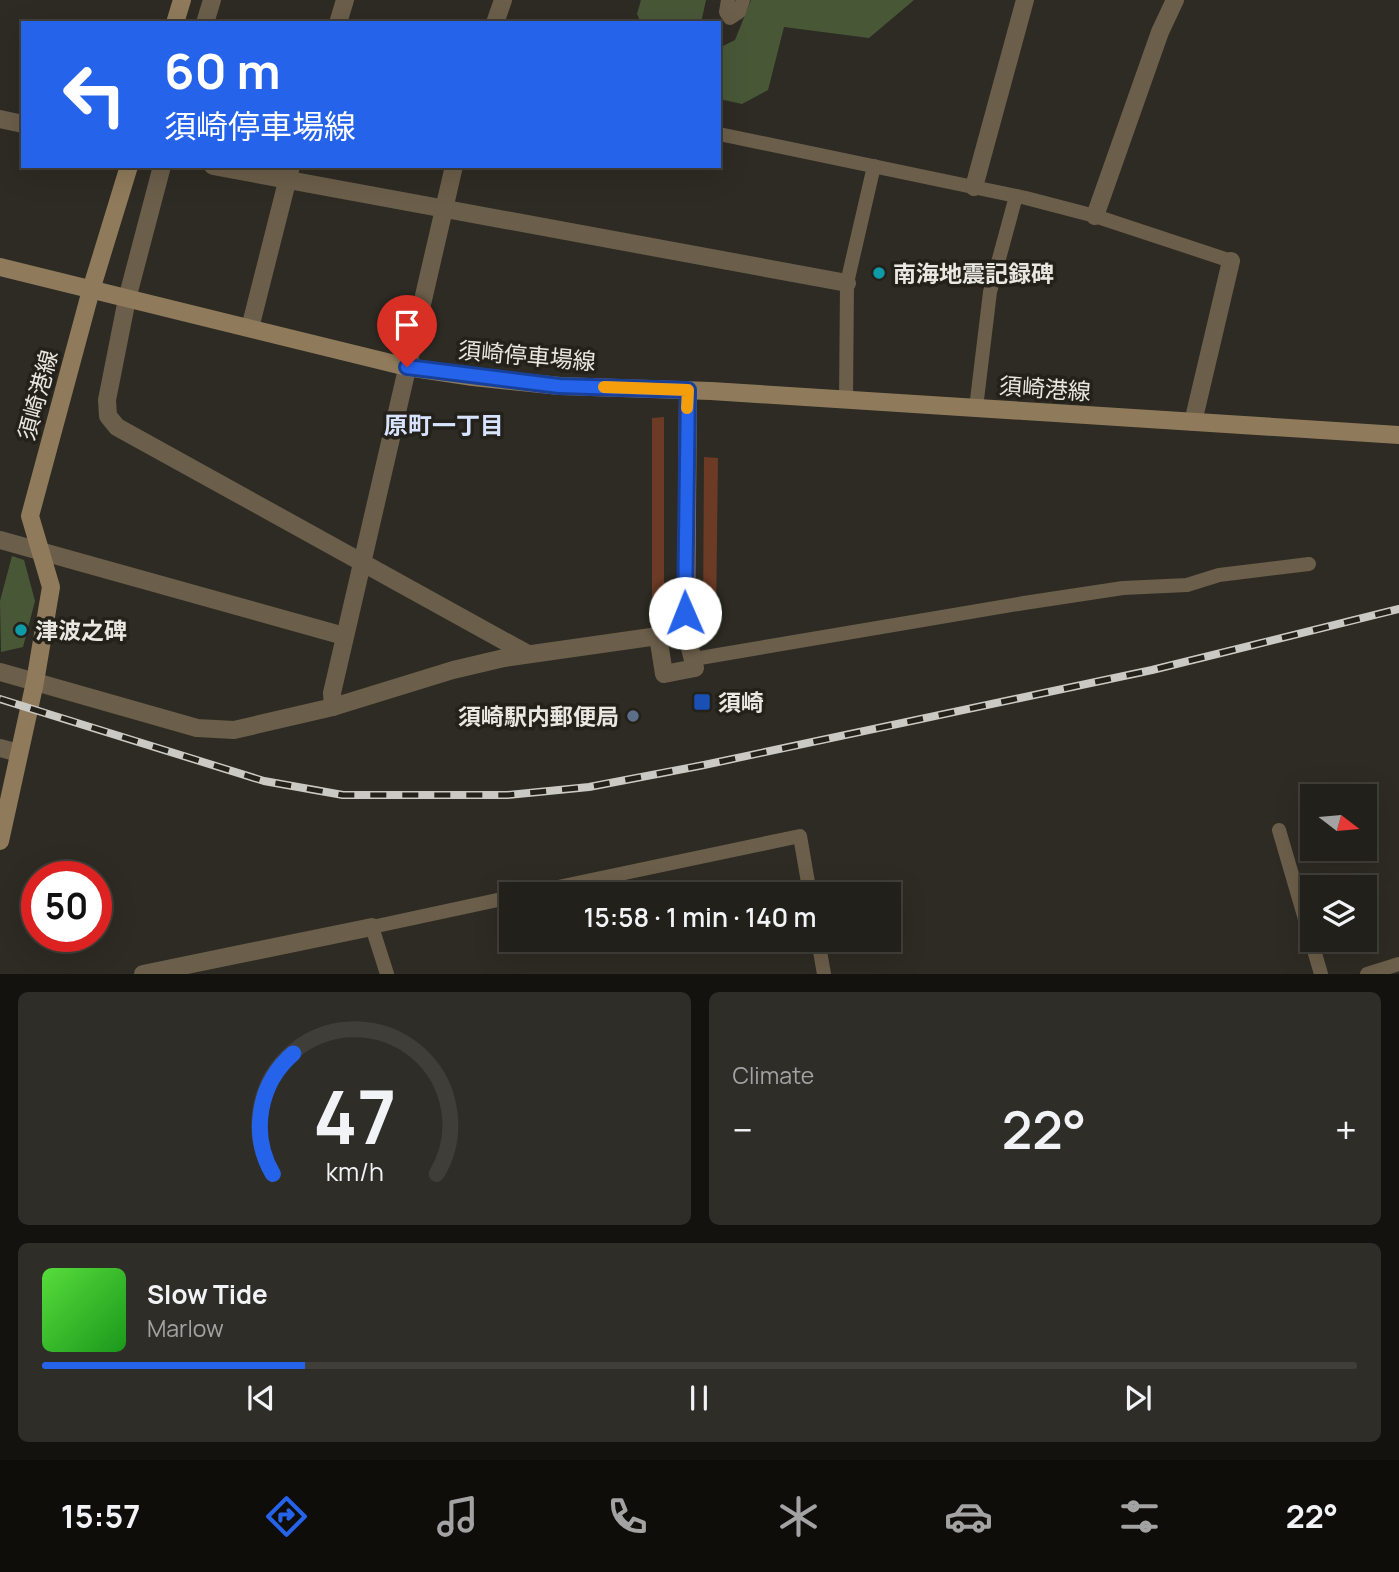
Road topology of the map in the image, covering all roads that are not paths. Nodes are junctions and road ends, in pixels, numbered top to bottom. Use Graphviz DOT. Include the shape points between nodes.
graph roads {
  1 [pos="182,0"];
  2 [pos="212,0"];
  3 [pos="345,0"];
  4 [pos="503,0"];
  5 [pos="728,0"];
  6 [pos="743,0"];
  7 [pos="1025,0"];
  8 [pos="1175,0"];
  9 [pos="176,21"];
  10 [pos="206,21"];
  11 [pos="339,21"];
  12 [pos="496,21"];
  13 [pos="0,119"];
  14 [pos="21,124"];
  15 [pos="721,134"];
  16 [pos="874,166"];
  17 [pos="128,168"];
  18 [pos="161,168"];
  19 [pos="232,168"];
  20 [pos="453,168"];
  21 [pos="289,174"];
  22 [pos="974,187"];
  23 [pos="1016,196"];
  24 [pos="442,209"];
  25 [pos="1095,216"];
  26 [pos="1231,261"];
  27 [pos="0,267"];
  28 [pos="847,283"];
  29 [pos="91,290"];
  30 [pos="127,299"];
  31 [pos="250,328"];
  32 [pos="407,367"];
  33 [pos="688,390"];
  34 [pos="846,400"];
  35 [pos="976,408"];
  36 [pos="1193,422"];
  37 [pos="1399,435"];
  38 [pos="0,540"];
  39 [pos="41,551"];
  40 [pos="361,560"];
  41 [pos="1309,564"];
  42 [pos="686,632"];
  43 [pos="344,636"];
  44 [pos="658,636"];
  45 [pos="526,653"];
  46 [pos="694,659"];
  47 [pos="0,672"];
  48 [pos="35,682"];
  49 [pos="332,707"];
  50 [pos="0,748"];
  51 [pos="19,753"];
  52 [pos="1279,830"];
  53 [pos="0,841"];
  54 [pos="582,882"];
  55 [pos="808,882"];
  56 [pos="499,900"];
  57 [pos="372,927"];
  58 [pos="820,952"];
  59 [pos="1399,964"];
  60 [pos="143,974"];
  61 [pos="387,974"];
  62 [pos="824,974"];
  63 [pos="1321,974"];
  64 [pos="1367,974"];
  1 -- 9 [label="main road"];
  2 -- 10 [label="street"];
  3 -- 11 [label="street"];
  4 -- 12 [label="street"];
  5 -- 6 [label="lane" via="730,18 739,12"];
  7 -- 22 [label="street"];
  8 -- 25 [label="street"];
  13 -- 14 [label="street"];
  15 -- 16 [label="lane"];
  16 -- 22 [label="lane"];
  16 -- 28 [label="lane"];
  17 -- 29 [label="main road"];
  18 -- 30 [label="street"];
  19 -- 21 [label="street"];
  20 -- 24 [label="street"];
  21 -- 24 [label="street"];
  21 -- 31 [label="street"];
  22 -- 23 [label="lane"];
  23 -- 25 [label="lane"];
  23 -- 35 [label="lane" via="990,292"];
  24 -- 28 [label="street"];
  24 -- 32 [label="street"];
  25 -- 26 [label="lane"];
  26 -- 36 [label="street"];
  27 -- 29 [label="main road, 須崎停車場線"];
  28 -- 34 [label="lane"];
  29 -- 30 [label="main road, 須崎停車場線"];
  29 -- 39 [label="main road, 須崎港線" via="30,516"];
  30 -- 31 [label="main road, 須崎停車場線"];
  30 -- 40 [label="street" via="107,400 108,416 117,427"];
  31 -- 32 [label="main road, 須崎停車場線"];
  32 -- 33 [label="main road, 須崎停車場線" via="559,386"];
  32 -- 40 [label="street"];
  33 -- 34 [label="main road, 須崎港線"];
  33 -- 42 [label="main road"];
  34 -- 35 [label="main road, 須崎港線"];
  35 -- 36 [label="main road, 須崎港線"];
  36 -- 37 [label="main road, 須崎港線"];
  38 -- 39 [label="street"];
  39 -- 43 [label="street"];
  39 -- 48 [label="main road, 須崎港線" via="51,587"];
  40 -- 43 [label="street"];
  40 -- 45 [label="street"];
  41 -- 46 [label="lane" via="1219,575 1187,585 1049,599"];
  42 -- 44 [label="street"];
  42 -- 46 [label="street"];
  43 -- 49 [label="street"];
  44 -- 45 [label="street"];
  44 -- 46 [label="street" via="664,674 695,668"];
  45 -- 49 [label="street"];
  47 -- 48 [label="street"];
  48 -- 49 [label="street" via="197,728 234,730"];
  48 -- 51 [label="main road, 須崎港線"];
  50 -- 51 [label="street"];
  51 -- 53 [label="main road, 須崎港線"];
  52 -- 63 [label="lane"];
  54 -- 55 [label="lane" via="800,836"];
  56 -- 57 [label="lane"];
  57 -- 60 [label="street"];
  57 -- 61 [label="lane"];
  58 -- 62 [label="lane"];
  59 -- 64 [label="lane"];
}
